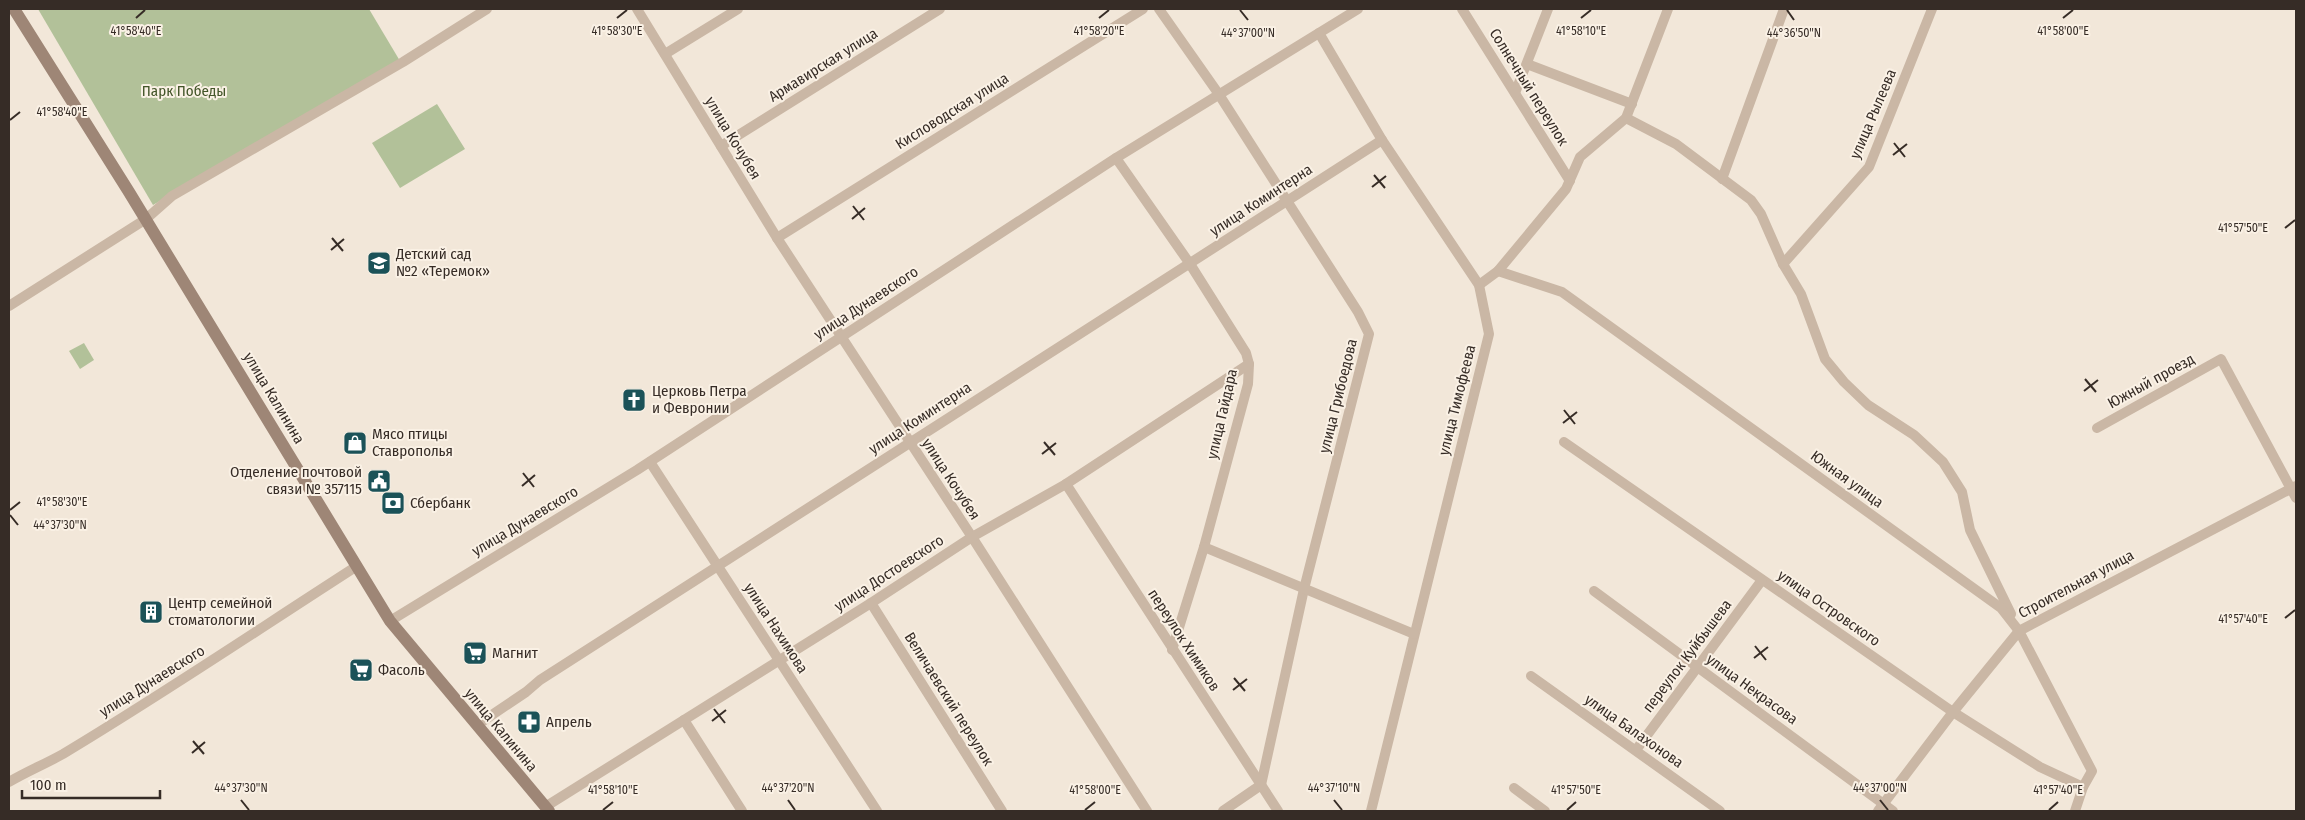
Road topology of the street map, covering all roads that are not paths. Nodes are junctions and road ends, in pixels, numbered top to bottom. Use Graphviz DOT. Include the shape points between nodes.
graph roads {
  1 [pos="14,9"];
  2 [pos="487,9"];
  3 [pos="637,9"];
  4 [pos="738,9"];
  5 [pos="940,9"];
  6 [pos="1143,9"];
  7 [pos="1159,9"];
  8 [pos="1358,9"];
  9 [pos="1462,9"];
  10 [pos="1548,9"];
  11 [pos="1668,9"];
  12 [pos="1784,9"];
  13 [pos="1932,9"];
  14 [pos="1319,33"];
  15 [pos="664,54"];
  16 [pos="1527,64"];
  17 [pos="1218,93"];
  18 [pos="1515,93"];
  19 [pos="1632,104"];
  20 [pos="1626,118"];
  21 [pos="1382,140"];
  22 [pos="721,146"];
  23 [pos="1116,158"];
  24 [pos="1722,179"];
  25 [pos="1570,181"];
  26 [pos="1285,200"];
  27 [pos="146,219"];
  28 [pos="777,238"];
  29 [pos="1190,264"];
  30 [pos="1783,264"];
  31 [pos="1498,272"];
  32 [pos="1479,285"];
  33 [pos="9,306"];
  34 [pos="840,338"];
  35 [pos="1249,364"];
  36 [pos="2096,428"];
  37 [pos="1564,442"];
  38 [pos="909,443"];
  39 [pos="650,462"];
  40 [pos="1066,484"];
  41 [pos="2294,487"];
  42 [pos="2296,498"];
  43 [pos="972,537"];
  44 [pos="1204,547"];
  45 [pos="357,566"];
  46 [pos="718,566"];
  47 [pos="1762,580"];
  48 [pos="1304,588"];
  49 [pos="1594,591"];
  50 [pos="871,603"];
  51 [pos="390,621"];
  52 [pos="2019,631"];
  53 [pos="1414,634"];
  54 [pos="1172,650"];
  55 [pos="779,661"];
  56 [pos="1697,667"];
  57 [pos="1530,676"];
  58 [pos="1953,712"];
  59 [pos="684,720"];
  60 [pos="477,725"];
  61 [pos="1636,750"];
  62 [pos="9,782"];
  63 [pos="1261,785"];
  64 [pos="2083,787"];
  65 [pos="1514,788"];
  66 [pos="1880,808"];
  67 [pos="547,809"];
  68 [pos="742,811"];
  69 [pos="877,811"];
  70 [pos="1002,811"];
  71 [pos="1146,811"];
  72 [pos="1223,811"];
  73 [pos="1278,811"];
  74 [pos="1371,811"];
  75 [pos="1545,811"];
  76 [pos="1720,811"];
  77 [pos="1893,811"];
  78 [pos="2074,811"];
  1 -- 27 [label="main road, улица Калинина"];
  2 -- 27 [label="street" via="172,196"];
  3 -- 15 [label="street, улица Кочубея"];
  4 -- 15 [label="street"];
  5 -- 22 [label="street, Армавирская улица"];
  6 -- 28 [label="street, Кисловодская улица"];
  7 -- 17 [label="street, улица Грибоедова"];
  8 -- 14 [label="street, улица Дунаевского"];
  9 -- 18 [label="street, Солнечный переулок"];
  10 -- 16 [label="street"];
  11 -- 19 [label="street"];
  12 -- 24 [label="street"];
  13 -- 30 [label="street, улица Рылеева" via="1869,167"];
  14 -- 17 [label="street, улица Дунаевского"];
  14 -- 21 [label="street, улица Тимофеева"];
  15 -- 22 [label="street, улица Кочубея"];
  16 -- 18 [label="street"];
  16 -- 19 [label="street"];
  17 -- 23 [label="street, улица Дунаевского"];
  17 -- 26 [label="street, улица Грибоедова"];
  18 -- 25 [label="street, Солнечный переулок"];
  19 -- 20 [label="street"];
  20 -- 24 [label="street" via="1676,144"];
  20 -- 25 [label="street" via="1580,157"];
  21 -- 26 [label="street, улица Коминтерна"];
  21 -- 32 [label="street, улица Тимофеева"];
  22 -- 28 [label="street, улица Кочубея"];
  23 -- 29 [label="street, улица Гайдара"];
  23 -- 34 [label="street, улица Дунаевского"];
  24 -- 30 [label="street" via="1751,200 1761,214"];
  25 -- 31 [label="street"];
  26 -- 29 [label="street, улица Коминтерна"];
  26 -- 48 [label="street, улица Грибоедова" via="1369,334"];
  27 -- 33 [label="street"];
  27 -- 45 [label="main road, улица Калинина"];
  28 -- 34 [label="street, улица Кочубея"];
  29 -- 35 [label="street, улица Гайдара" via="1246,353"];
  29 -- 38 [label="street, улица Коминтерна"];
  30 -- 52 [label="street" via="1801,294 1825,359 1868,405 1914,435 1943,462 1962,492 1970,530"];
  31 -- 32 [label="street"];
  31 -- 52 [label="street, Южная улица" via="1562,292 2001,608"];
  32 -- 53 [label="street, улица Тимофеева" via="1489,334"];
  34 -- 38 [label="street, улица Кочубея"];
  34 -- 39 [label="street, улица Дунаевского"];
  35 -- 40 [label="street, улица Достоевского"];
  35 -- 44 [label="street, улица Гайдара" via="1248,384"];
  36 -- 41 [label="street, Южный проезд" via="2221,359"];
  37 -- 47 [label="street, улица Островского"];
  38 -- 43 [label="street, улица Кочубея"];
  38 -- 46 [label="street, улица Коминтерна"];
  39 -- 46 [label="street, улица Нахимова"];
  39 -- 51 [label="street, улица Дунаевского"];
  40 -- 43 [label="street, улица Достоевского"];
  40 -- 54 [label="street, переулок Химиков"];
  41 -- 42 [label="street"];
  41 -- 52 [label="street, Строительная улица"];
  43 -- 50 [label="street, улица Достоевского"];
  43 -- 71 [label="street, улица Кочубея"];
  44 -- 48 [label="street"];
  44 -- 54 [label="street, улица Гайдара"];
  45 -- 51 [label="main road, улица Калинина"];
  45 -- 62 [label="street, улица Дунаевского" via="246,636 210,664 61,755"];
  46 -- 55 [label="street, улица Нахимова"];
  46 -- 60 [label="street, улица Коминтерна" via="540,680"];
  47 -- 56 [label="street, переулок Куйбышева"];
  47 -- 58 [label="street, улица Островского"];
  48 -- 53 [label="street"];
  48 -- 63 [label="street, улица Грибоедова"];
  49 -- 56 [label="street, улица Некрасова"];
  50 -- 55 [label="street, улица Достоевского"];
  50 -- 70 [label="street, Величаевский переулок"];
  51 -- 60 [label="main road, улица Калинина"];
  52 -- 58 [label="street, Строительная улица"];
  52 -- 64 [label="street, Южная улица" via="2092,771"];
  53 -- 74 [label="street, улица Тимофеева"];
  54 -- 63 [label="street, переулок Химиков"];
  55 -- 59 [label="street, улица Достоевского"];
  55 -- 69 [label="street, улица Нахимова"];
  56 -- 61 [label="street, переулок Куйбышева"];
  56 -- 66 [label="street, улица Некрасова"];
  57 -- 61 [label="street, улица Балахонова"];
  58 -- 64 [label="street, улица Островского" via="2040,767"];
  58 -- 66 [label="street, Строительная улица"];
  59 -- 67 [label="street, улица Достоевского"];
  59 -- 68 [label="street"];
  60 -- 67 [label="main road, улица Калинина"];
  61 -- 76 [label="street, улица Балахонова"];
  63 -- 72 [label="street"];
  63 -- 73 [label="street, переулок Химиков"];
  64 -- 78 [label="street"];
  65 -- 75 [label="street"];
  66 -- 77 [label="street, улица Некрасова"];
}
